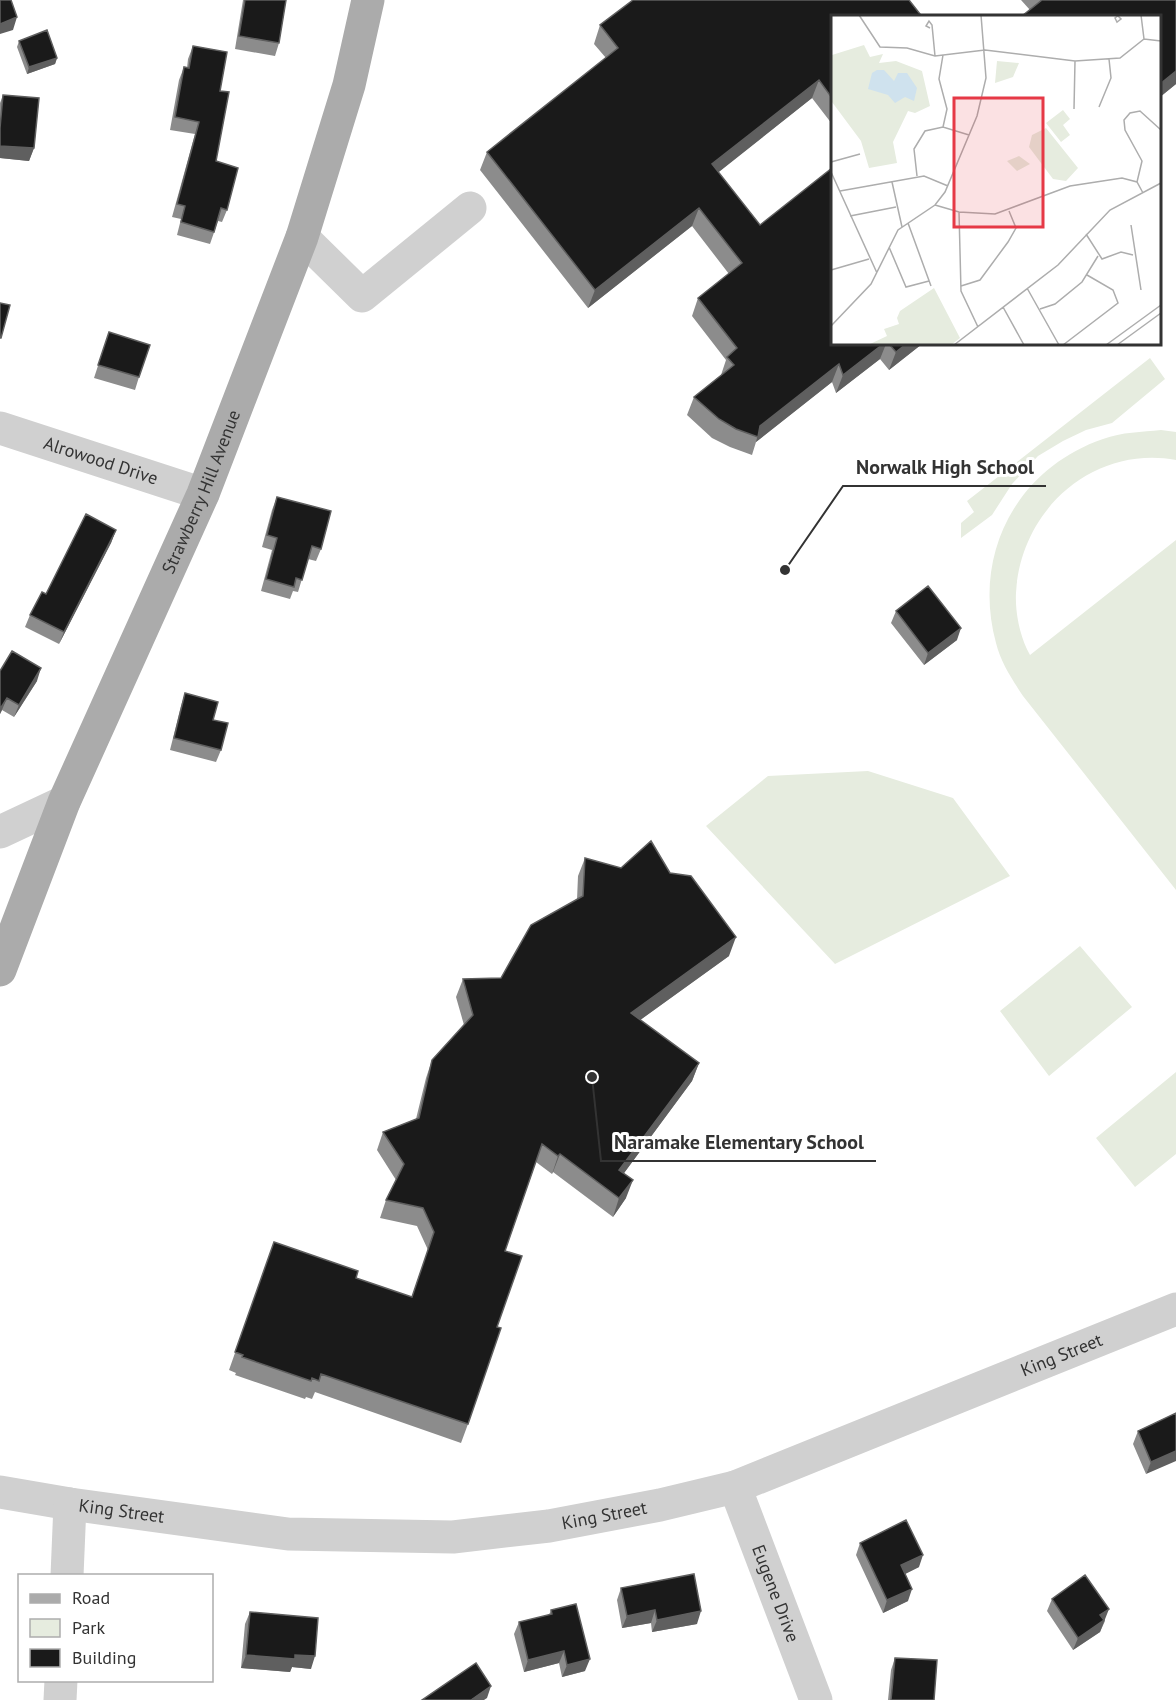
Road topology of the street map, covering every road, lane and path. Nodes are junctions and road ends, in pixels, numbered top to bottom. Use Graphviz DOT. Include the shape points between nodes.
graph roads {
  1 [pos="368,0"];
  2 [pos="470,208"];
  3 [pos="302,237"];
  4 [pos="0,428"];
  5 [pos="203,494"];
  6 [pos="64,802"];
  7 [pos="0,832"];
  8 [pos="0,970"];
  9 [pos="1176,1309"];
  10 [pos="735,1487"];
  11 [pos="0,1492"];
  12 [pos="70,1504"];
  13 [pos="67,1574"];
  14 [pos="61,1682"];
  15 [pos="60,1700"];
  16 [pos="816,1700"];
  1 -- 3 [label="main road, Strawberry Hill Avenue" via="349,85"];
  2 -- 3 [label="street" via="362,296"];
  3 -- 5 [label="main road, Strawberry Hill Avenue"];
  4 -- 5 [label="street, Alrowood Drive"];
  5 -- 6 [label="main road, Strawberry Hill Avenue"];
  6 -- 7 [label="street"];
  6 -- 8 [label="main road, Strawberry Hill Avenue"];
  9 -- 10 [label="street, King Street"];
  10 -- 12 [label="street, King Street" via="549,1526 453,1537 288,1534"];
  10 -- 16 [label="street, Eugene Drive"];
  11 -- 12 [label="street, King Street"];
  12 -- 13 [label="street"];
  14 -- 15 [label="street"];
}
